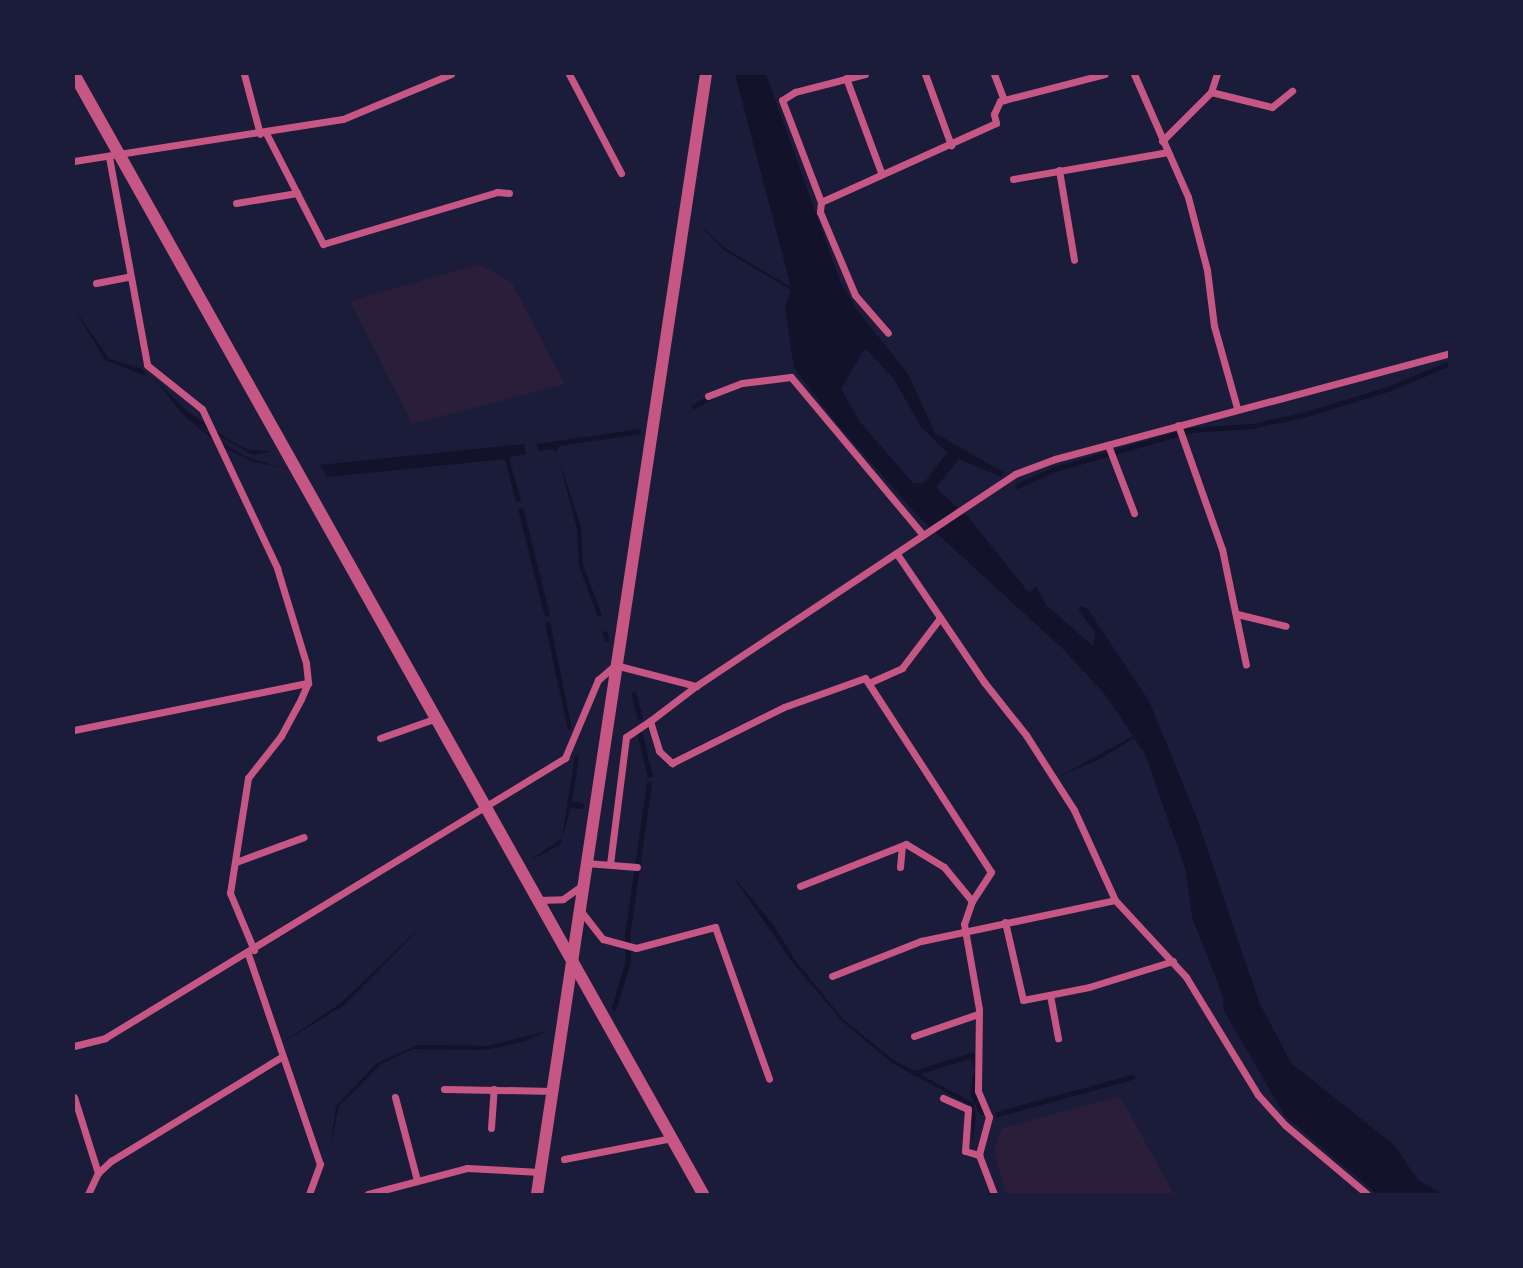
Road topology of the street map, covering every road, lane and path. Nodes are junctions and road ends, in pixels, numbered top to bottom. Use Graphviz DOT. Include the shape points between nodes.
graph roads {
  1 [pos="74,74"];
  2 [pos="244,74"];
  3 [pos="451,74"];
  4 [pos="569,74"];
  5 [pos="706,74"];
  6 [pos="865,74"];
  7 [pos="925,74"];
  8 [pos="994,74"];
  9 [pos="1105,74"];
  10 [pos="1135,74"];
  11 [pos="1217,74"];
  12 [pos="846,78"];
  13 [pos="1293,91"];
  14 [pos="1211,92"];
  15 [pos="1004,100"];
  16 [pos="263,133"];
  17 [pos="1162,141"];
  18 [pos="951,145"];
  19 [pos="1167,152"];
  20 [pos="115,156"];
  21 [pos="74,161"];
  22 [pos="1059,170"];
  23 [pos="881,172"];
  24 [pos="621,173"];
  25 [pos="1013,179"];
  26 [pos="509,192"];
  27 [pos="297,193"];
  28 [pos="821,202"];
  29 [pos="236,203"];
  30 [pos="1074,260"];
  31 [pos="128,277"];
  32 [pos="96,283"];
  33 [pos="888,333"];
  34 [pos="1450,353"];
  35 [pos="708,396"];
  36 [pos="1237,408"];
  37 [pos="1178,425"];
  38 [pos="1108,444"];
  39 [pos="1134,513"];
  40 [pos="924,534"];
  41 [pos="897,555"];
  42 [pos="1237,614"];
  43 [pos="940,618"];
  44 [pos="1286,626"];
  45 [pos="615,665"];
  46 [pos="1246,665"];
  47 [pos="871,682"];
  48 [pos="308,683"];
  49 [pos="696,686"];
  50 [pos="435,719"];
  51 [pos="650,721"];
  52 [pos="74,730"];
  53 [pos="380,738"];
  54 [pos="485,807"];
  55 [pos="304,837"];
  56 [pos="902,846"];
  57 [pos="236,862"];
  58 [pos="586,863"];
  59 [pos="610,864"];
  60 [pos="637,867"];
  61 [pos="900,867"];
  62 [pos="583,885"];
  63 [pos="800,886"];
  64 [pos="538,900"];
  65 [pos="1115,900"];
  66 [pos="972,901"];
  67 [pos="580,909"];
  68 [pos="1005,922"];
  69 [pos="964,931"];
  70 [pos="251,952"];
  71 [pos="572,961"];
  72 [pos="1173,961"];
  73 [pos="832,976"];
  74 [pos="1050,995"];
  75 [pos="978,1014"];
  76 [pos="914,1036"];
  77 [pos="1058,1038"];
  78 [pos="74,1046"];
  79 [pos="280,1058"];
  80 [pos="769,1079"];
  81 [pos="444,1089"];
  82 [pos="494,1089"];
  83 [pos="554,1091"];
  84 [pos="74,1097"];
  85 [pos="395,1097"];
  86 [pos="943,1098"];
  87 [pos="491,1128"];
  88 [pos="672,1138"];
  89 [pos="979,1156"];
  90 [pos="564,1159"];
  91 [pos="540,1171"];
  92 [pos="98,1173"];
  93 [pos="417,1180"];
  94 [pos="89,1194"];
  95 [pos="309,1195"];
  96 [pos="368,1195"];
  97 [pos="537,1195"];
  98 [pos="703,1195"];
  99 [pos="994,1195"];
  100 [pos="1367,1195"];
  1 -- 20 [label="street"];
  2 -- 16 [label="street"];
  3 -- 16 [label="street" via="343,119"];
  4 -- 24 [label="street"];
  5 -- 45 [label="street"];
  6 -- 12 [label="street"];
  7 -- 18 [label="street"];
  8 -- 15 [label="street"];
  9 -- 15 [label="street"];
  10 -- 17 [label="street"];
  11 -- 14 [label="street"];
  12 -- 23 [label="street"];
  12 -- 28 [label="street" via="782,100"];
  13 -- 14 [label="street" via="1272,107"];
  14 -- 17 [label="street"];
  15 -- 18 [label="street" via="994,114 996,123"];
  16 -- 20 [label="street"];
  16 -- 27 [label="street"];
  17 -- 19 [label="street"];
  18 -- 23 [label="street"];
  19 -- 22 [label="street"];
  19 -- 36 [label="street" via="1188,197 1207,270 1214,326"];
  20 -- 21 [label="street"];
  20 -- 31 [label="street"];
  20 -- 50 [label="street"];
  22 -- 25 [label="street"];
  22 -- 30 [label="street"];
  23 -- 28 [label="street"];
  26 -- 27 [label="street" via="323,244"];
  27 -- 29 [label="street"];
  28 -- 33 [label="street" via="820,212 855,295"];
  31 -- 32 [label="street"];
  31 -- 48 [label="street" via="148,365 202,410 259,524 289,606"];
  34 -- 36 [label="street"];
  35 -- 40 [label="street" via="751,381 790,377"];
  36 -- 37 [label="street"];
  37 -- 38 [label="street"];
  37 -- 42 [label="street" via="1222,549"];
  38 -- 39 [label="street"];
  38 -- 40 [label="street" via="1015,474"];
  40 -- 41 [label="street"];
  41 -- 43 [label="street"];
  41 -- 49 [label="street"];
  42 -- 44 [label="street"];
  42 -- 46 [label="street"];
  43 -- 47 [label="street" via="901,668"];
  43 -- 65 [label="street" via="1026,735 1074,810"];
  45 -- 49 [label="street"];
  45 -- 54 [label="street" via="598,680 565,758"];
  45 -- 58 [label="street"];
  47 -- 51 [label="street" via="865,678 821,692 671,763 659,751"];
  47 -- 66 [label="street" via="991,872"];
  48 -- 52 [label="street"];
  48 -- 57 [label="street" via="281,736 247,778"];
  49 -- 51 [label="street"];
  50 -- 53 [label="street"];
  50 -- 54 [label="street"];
  51 -- 59 [label="street" via="626,737"];
  54 -- 64 [label="street"];
  54 -- 70 [label="street"];
  55 -- 57 [label="street"];
  56 -- 61 [label="street"];
  56 -- 63 [label="street"];
  56 -- 66 [label="street" via="944,867"];
  57 -- 70 [label="street" via="230,899"];
  58 -- 59 [label="street"];
  58 -- 62 [label="street"];
  59 -- 60 [label="street"];
  62 -- 64 [label="street" via="563,899"];
  62 -- 67 [label="street"];
  64 -- 71 [label="street"];
  65 -- 68 [label="street"];
  65 -- 72 [label="street"];
  66 -- 69 [label="street"];
  67 -- 71 [label="street"];
  67 -- 80 [label="street" via="603,939 636,948 715,927"];
  68 -- 69 [label="street"];
  68 -- 74 [label="street" via="1023,1000"];
  69 -- 73 [label="street" via="920,941"];
  69 -- 75 [label="street"];
  70 -- 78 [label="street" via="105,1038"];
  70 -- 79 [label="street"];
  71 -- 83 [label="street"];
  71 -- 88 [label="street"];
  72 -- 74 [label="street"];
  72 -- 100 [label="street" via="1258,1095 1285,1125"];
  74 -- 77 [label="street"];
  75 -- 76 [label="street"];
  75 -- 89 [label="street" via="978,1090 989,1117"];
  79 -- 92 [label="street"];
  79 -- 95 [label="street" via="320,1164"];
  81 -- 82 [label="street"];
  82 -- 83 [label="street"];
  82 -- 87 [label="street"];
  83 -- 91 [label="street"];
  84 -- 92 [label="street"];
  85 -- 93 [label="street"];
  86 -- 89 [label="street" via="968,1109 965,1151"];
  88 -- 90 [label="street"];
  88 -- 98 [label="street"];
  89 -- 99 [label="street"];
  91 -- 93 [label="street" via="467,1168"];
  91 -- 97 [label="street"];
  92 -- 94 [label="street"];
  93 -- 96 [label="street"];
}
